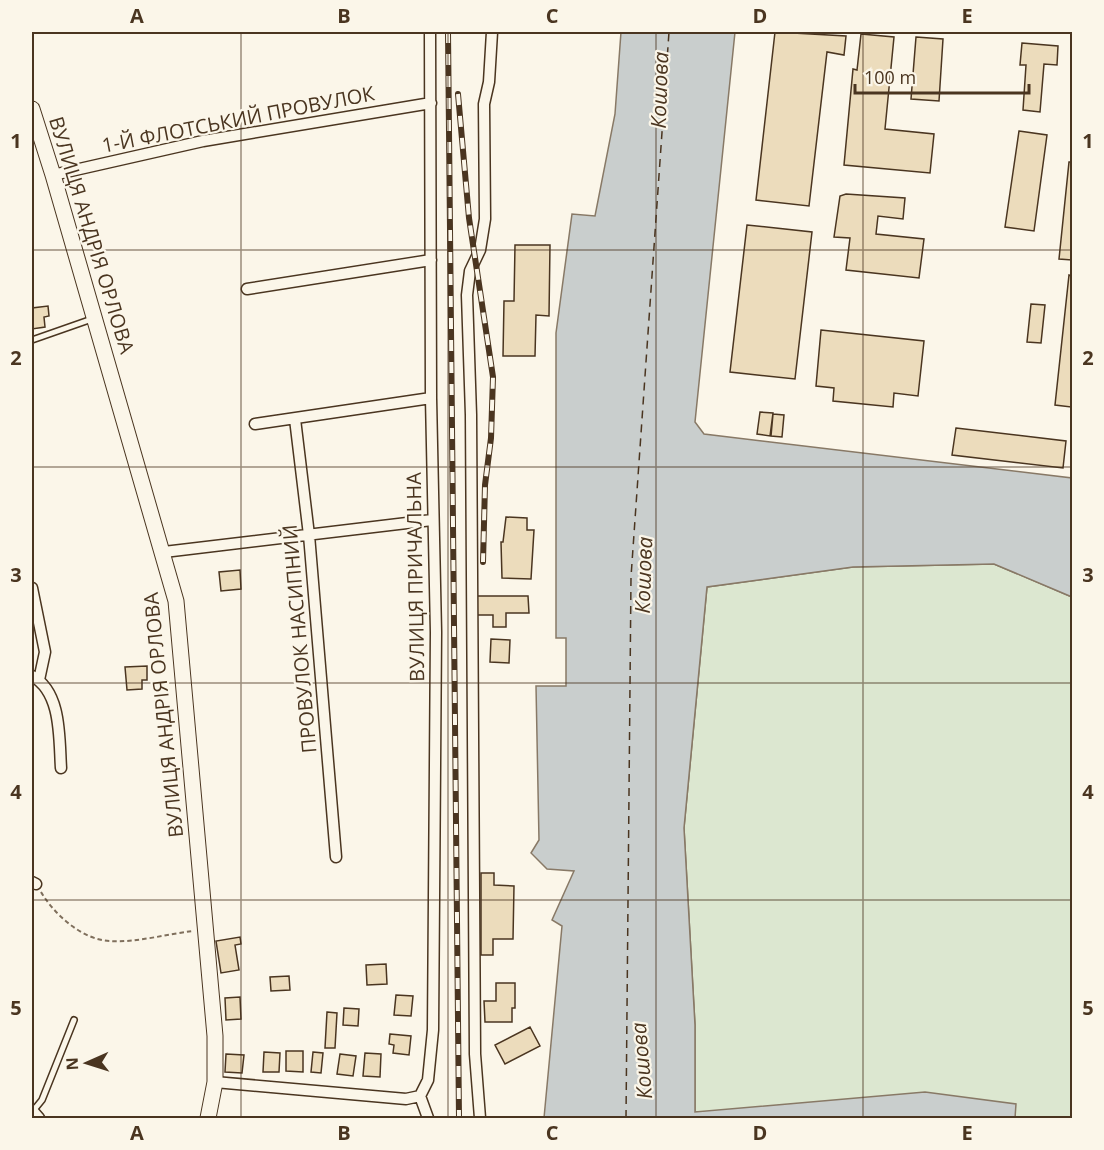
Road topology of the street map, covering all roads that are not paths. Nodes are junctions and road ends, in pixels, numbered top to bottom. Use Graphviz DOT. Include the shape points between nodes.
graph roads {
  1 [pos="430,32"];
  2 [pos="492,32"];
  3 [pos="431,103"];
  4 [pos="32,109"];
  5 [pos="53,175"];
  6 [pos="431,260"];
  7 [pos="247,289"];
  8 [pos="95,318"];
  9 [pos="32,340"];
  10 [pos="431,398"];
  11 [pos="296,419"];
  12 [pos="255,424"];
  13 [pos="432,520"];
  14 [pos="309,535"];
  15 [pos="164,552"];
  16 [pos="32,588"];
  17 [pos="35,678"];
  18 [pos="61,768"];
  19 [pos="336,857"];
  20 [pos="74,1020"];
  21 [pos="215,1082"];
  22 [pos="420,1096"];
  23 [pos="35,1113"];
  24 [pos="208,1119"];
  25 [pos="428,1119"];
  26 [pos="480,1119"];
  1 -- 3 [label="street, ВУЛИЦЯ ПРИЧАЛЬНА"];
  2 -- 26 [label="street" via="484,104 485,219 467,295 475,1054"];
  3 -- 5 [label="street, 1-Й ФЛОТСЬКИЙ ПРОВУЛОК" via="202,141"];
  3 -- 6 [label="street, ВУЛИЦЯ ПРИЧАЛЬНА"];
  4 -- 5 [label="street, ВУЛИЦЯ АНДРІЯ ОРЛОВА"];
  5 -- 8 [label="street, ВУЛИЦЯ АНДРІЯ ОРЛОВА"];
  6 -- 7 [label="street"];
  6 -- 10 [label="street, ВУЛИЦЯ ПРИЧАЛЬНА"];
  8 -- 9 [label="lane"];
  8 -- 15 [label="street, ВУЛИЦЯ АНДРІЯ ОРЛОВА"];
  10 -- 11 [label="street"];
  10 -- 13 [label="street, ВУЛИЦЯ ПРИЧАЛЬНА"];
  11 -- 12 [label="street"];
  11 -- 14 [label="street, ПРОВУЛОК НАСИПНИЙ"];
  13 -- 14 [label="street"];
  13 -- 22 [label="street, ВУЛИЦЯ ПРИЧАЛЬНА" via="436,632 433,1030 428,1080"];
  14 -- 15 [label="street"];
  14 -- 19 [label="street, ПРОВУЛОК НАСИПНИЙ"];
  15 -- 21 [label="street, ВУЛИЦЯ АНДРІЯ ОРЛОВА" via="176,601 215,1036"];
  16 -- 17 [label="street" via="45,652"];
  17 -- 18 [label="street" via="49,693 56,715"];
  20 -- 23 [label="lane"];
  21 -- 22 [label="street" via="406,1099"];
  21 -- 24 [label="street, ВУЛИЦЯ АНДРІЯ ОРЛОВА"];
  22 -- 25 [label="street"];
}
